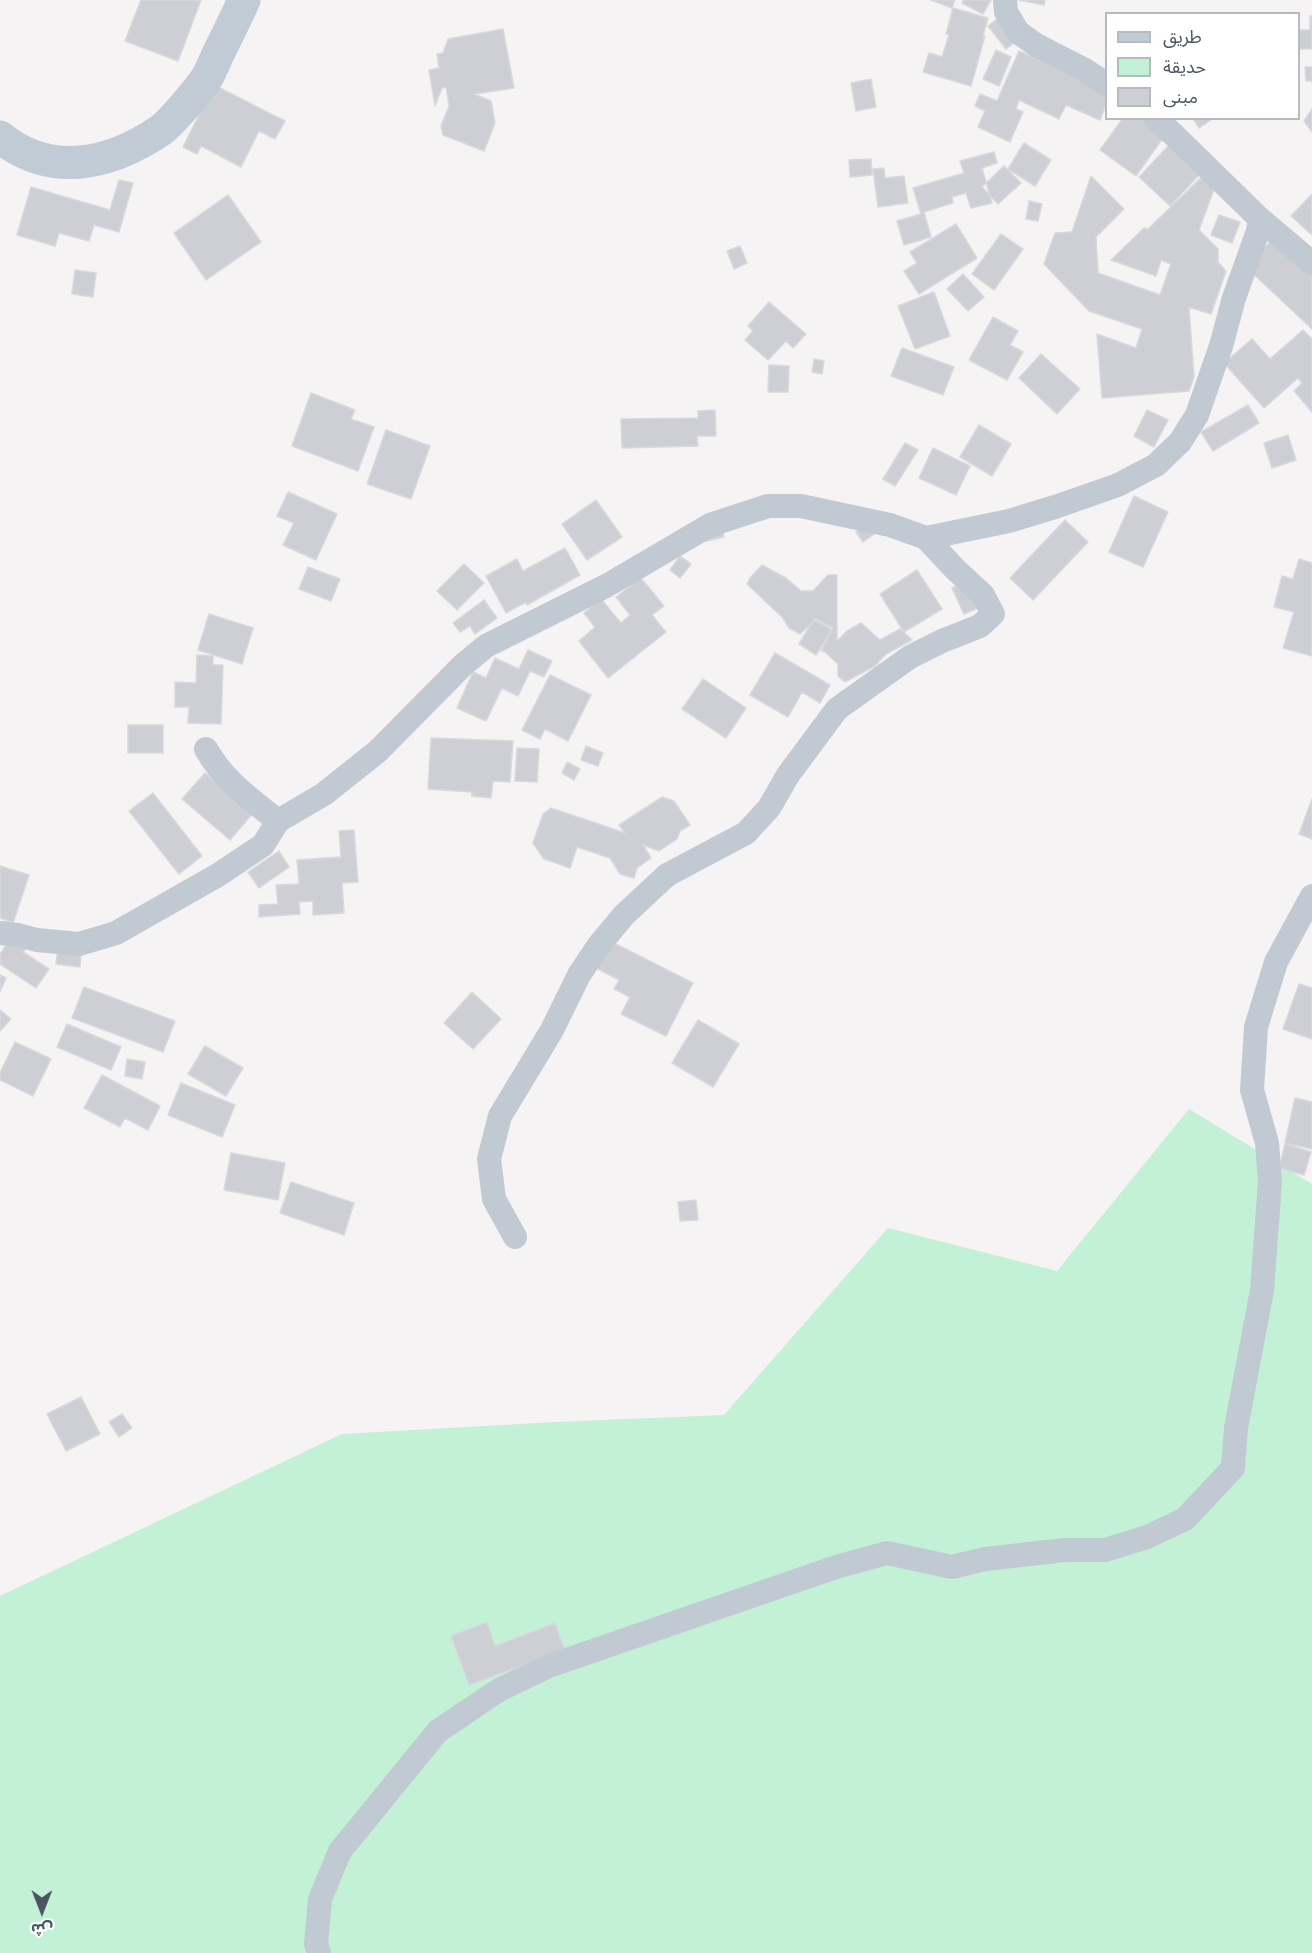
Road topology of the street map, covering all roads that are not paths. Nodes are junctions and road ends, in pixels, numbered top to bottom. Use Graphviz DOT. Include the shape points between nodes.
graph roads {
  1 [pos="244,0"];
  2 [pos="1005,0"];
  3 [pos="1105,83"];
  4 [pos="1157,120"];
  5 [pos="0,137"];
  6 [pos="1260,219"];
  7 [pos="1312,263"];
  8 [pos="926,538"];
  9 [pos="206,749"];
  10 [pos="278,820"];
  11 [pos="1312,896"];
  12 [pos="0,933"];
  13 [pos="515,1237"];
  14 [pos="319,1953"];
  1 -- 5 [label="main road" via="205,81 162,129 126,150 94,161 52,163 31,157"];
  2 -- 3 [label="street" via="1006,12 1018,32"];
  4 -- 6 [label="street"];
  6 -- 7 [label="street"];
  6 -- 8 [label="street" via="1197,415 1180,442 1156,465 1118,485 1055,507"];
  8 -- 10 [label="street" via="890,525 801,506 768,506 710,525 606,586 486,646 378,751 324,794"];
  8 -- 13 [label="street" via="983,596 993,614 981,626 910,657 837,710 788,775 769,808 746,833 667,875 599,945 500,1116 489,1159 494,1199"];
  9 -- 10 [label="street" via="216,768 237,789"];
  10 -- 12 [label="street" via="263,845 219,875 116,933 79,944"];
  11 -- 14 [label="street" via="1276,962 1256,1027 1252,1090 1267,1143 1270,1182 1262,1290 1236,1428 1233,1468 1185,1519 1147,1537 1105,1550 1065,1550 952,1567 887,1553 549,1666 499,1690 438,1731 340,1851 320,1899 316,1944"];
}
